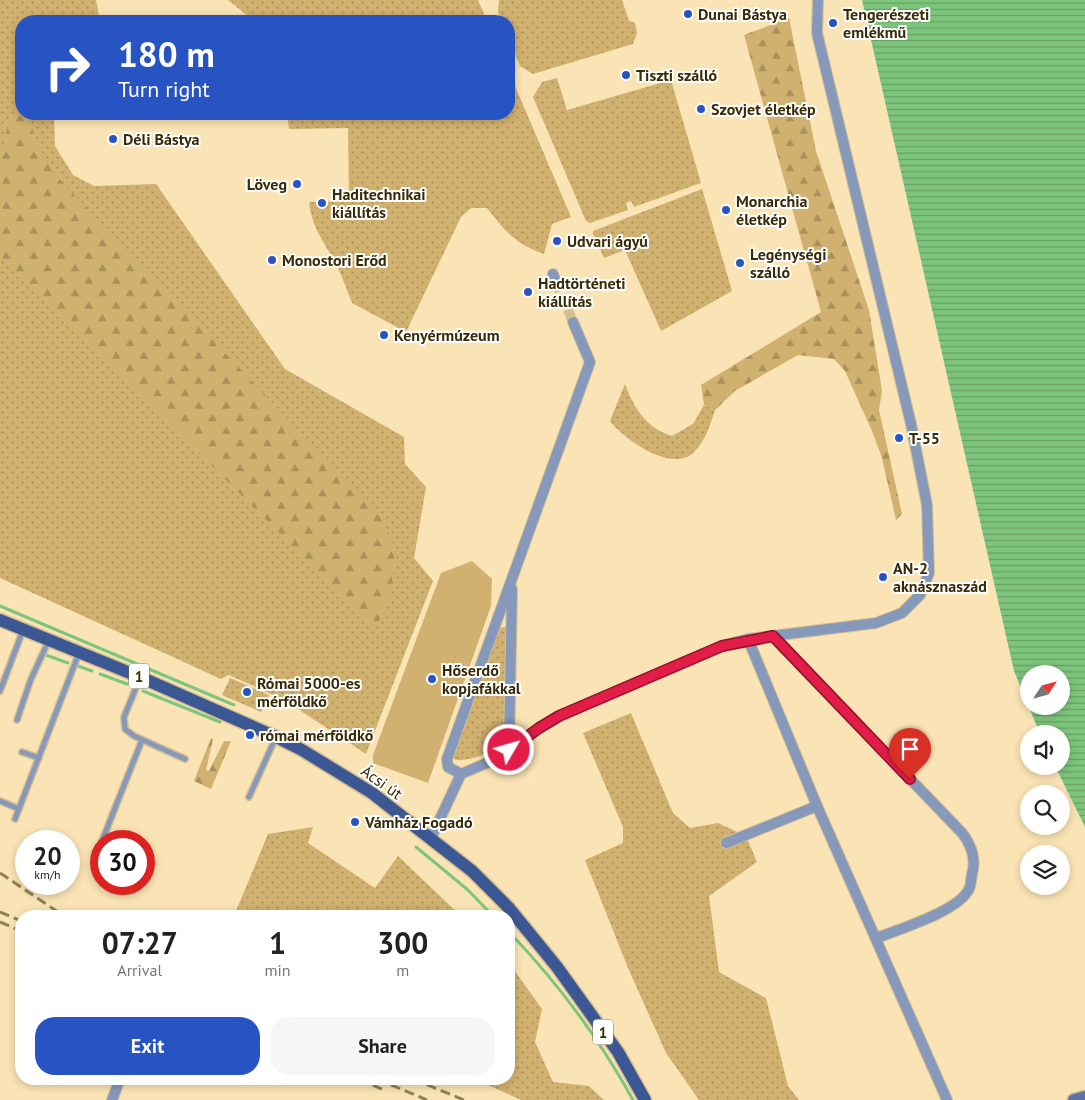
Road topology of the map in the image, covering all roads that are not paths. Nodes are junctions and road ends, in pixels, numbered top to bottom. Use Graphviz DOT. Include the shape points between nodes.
graph roads {
  1 [pos="818,0"];
  2 [pos="573,322"];
  3 [pos="512,581"];
  4 [pos="1,622"];
  5 [pos="494,627"];
  6 [pos="511,628"];
  7 [pos="23,629"];
  8 [pos="773,636"];
  9 [pos="49,640"];
  10 [pos="748,640"];
  11 [pos="79,652"];
  12 [pos="140,677"];
  13 [pos="0,691"];
  14 [pos="17,720"];
  15 [pos="276,736"];
  16 [pos="142,740"];
  17 [pos="509,750"];
  18 [pos="22,752"];
  19 [pos="39,758"];
  20 [pos="185,759"];
  21 [pos="461,774"];
  22 [pos="249,797"];
  23 [pos="0,801"];
  24 [pos="817,806"];
  25 [pos="20,809"];
  26 [pos="15,820"];
  27 [pos="107,830"];
  28 [pos="431,838"];
  29 [pos="726,843"];
  30 [pos="510,910"];
  31 [pos="515,916"];
  32 [pos="877,938"];
  33 [pos="118,1085"];
  34 [pos="1085,1097"];
  35 [pos="112,1100"];
  36 [pos="645,1100"];
  37 [pos="947,1100"];
  38 [pos="1074,1100"];
  1 -- 8 [label="street" via="817,33 911,424 926,505 929,573 920,595 902,613 876,623"];
  2 -- 3 [label="street" via="590,362"];
  3 -- 5 [label="street"];
  3 -- 6 [label="street"];
  4 -- 7 [label="main road, Ácsi út / 1"];
  5 -- 6 [label="street" via="503,623"];
  5 -- 21 [label="street" via="447,759 448,767"];
  6 -- 17 [label="street"];
  7 -- 9 [label="main road, Ácsi út / 1"];
  7 -- 13 [label="lane"];
  8 -- 10 [label="street"];
  8 -- 32 [label="street" via="972,847 974,866 968,890 962,898 949,908"];
  9 -- 11 [label="main road, Ácsi út / 1"];
  9 -- 14 [label="lane"];
  10 -- 17 [label="street" via="722,646 559,716"];
  10 -- 24 [label="street"];
  11 -- 12 [label="main road, Ácsi út / 1"];
  11 -- 19 [label="lane"];
  12 -- 15 [label="main road, Ácsi út / 1"];
  12 -- 16 [label="lane" via="123,722 128,732"];
  15 -- 22 [label="lane"];
  15 -- 28 [label="main road, Ácsi út / 1" via="366,790"];
  16 -- 20 [label="lane"];
  16 -- 27 [label="lane"];
  17 -- 21 [label="street" via="503,756"];
  18 -- 19 [label="lane"];
  19 -- 25 [label="lane"];
  21 -- 28 [label="street"];
  23 -- 25 [label="lane"];
  24 -- 29 [label="street"];
  24 -- 32 [label="street"];
  25 -- 26 [label="lane"];
  28 -- 30 [label="main road, Ácsi út / 1" via="472,871"];
  31 -- 36 [label="main road, Ácsi út / 1" via="618,1052"];
  32 -- 37 [label="street"];
  33 -- 35 [label="street"];
  34 -- 38 [label="street"];
}
